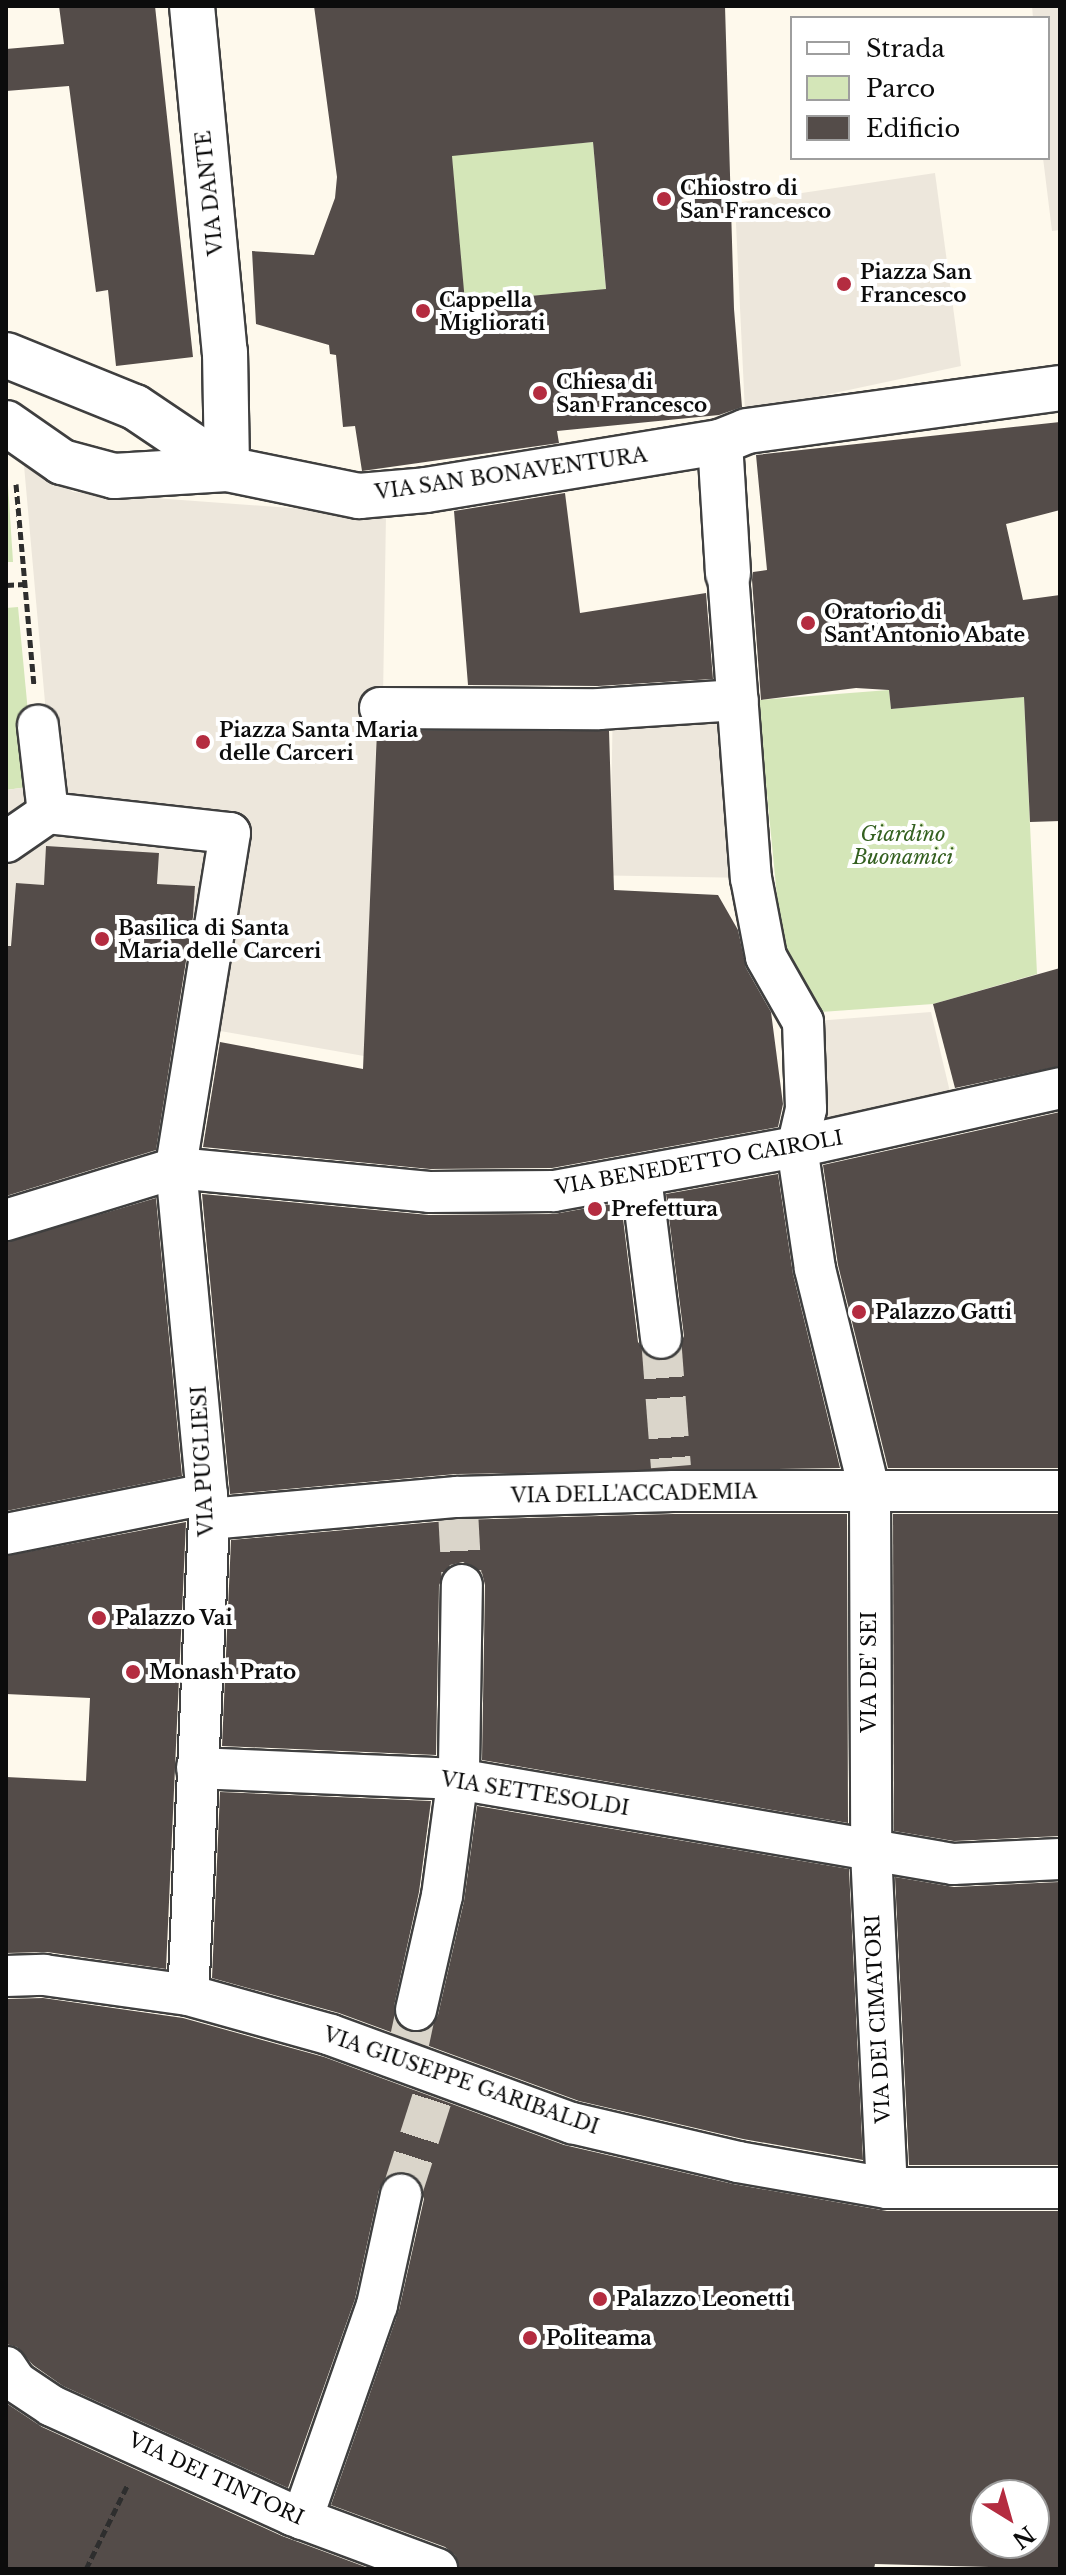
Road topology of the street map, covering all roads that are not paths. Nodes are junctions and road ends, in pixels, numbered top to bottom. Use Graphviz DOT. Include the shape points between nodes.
graph roads {
  1 [pos="192,6"];
  2 [pos="6,355"];
  3 [pos="67,379"];
  4 [pos="1060,388"];
  5 [pos="6,413"];
  6 [pos="6,423"];
  7 [pos="733,436"];
  8 [pos="227,469"];
  9 [pos="728,574"];
  10 [pos="738,695"];
  11 [pos="380,708"];
  12 [pos="38,726"];
  13 [pos="48,813"];
  14 [pos="6,842"];
  15 [pos="1060,1088"];
  16 [pos="797,1147"];
  17 [pos="176,1168"];
  18 [pos="641,1177"];
  19 [pos="6,1220"];
  20 [pos="661,1338"];
  21 [pos="1060,1491"];
  22 [pos="870,1493"];
  23 [pos="208,1506"];
  24 [pos="6,1534"];
  25 [pos="462,1585"];
  26 [pos="197,1768"];
  27 [pos="457,1779"];
  28 [pos="871,1851"];
  29 [pos="1060,1859"];
  30 [pos="6,1976"];
  31 [pos="188,1995"];
  32 [pos="420,2057"];
  33 [pos="887,2188"];
  34 [pos="1060,2188"];
  35 [pos="401,2195"];
  36 [pos="6,2367"];
  37 [pos="302,2519"];
  38 [pos="437,2569"];
  1 -- 8 [label="street, VIA DANTE" via="226,380"];
  2 -- 3 [label="street"];
  3 -- 5 [label="street"];
  3 -- 8 [label="street" via="135,407"];
  4 -- 7 [label="street"];
  6 -- 8 [label="street" via="62,462 114,476"];
  7 -- 8 [label="street, VIA SAN BONAVENTURA" via="426,490 359,496"];
  7 -- 9 [label="street"];
  9 -- 10 [label="street"];
  10 -- 11 [label="street" via="613,707"];
  10 -- 16 [label="street" via="751,878 766,957 803,1022 806,1109"];
  12 -- 13 [label="street"];
  13 -- 14 [label="street"];
  13 -- 17 [label="street, VIA PUGLIESI" via="230,833"];
  15 -- 16 [label="street, VIA BENEDETTO CAIROLI"];
  16 -- 18 [label="street, VIA BENEDETTO CAIROLI"];
  16 -- 22 [label="street, VIA DE' SEI" via="815,1269"];
  17 -- 18 [label="street, VIA BENEDETTO CAIROLI" via="429,1192 554,1191"];
  17 -- 19 [label="street, VIA BENEDETTO CAIROLI"];
  17 -- 23 [label="street, VIA PUGLIESI"];
  18 -- 20 [label="street"];
  21 -- 22 [label="street, VIA DELL'ACCADEMIA"];
  22 -- 23 [label="street, VIA DELL'ACCADEMIA" via="672,1479 457,1504"];
  22 -- 28 [label="street, VIA DE' SEI"];
  23 -- 24 [label="street, VIA DELL'ACCADEMIA"];
  23 -- 26 [label="street, VIA PUGLIESI"];
  25 -- 27 [label="street"];
  26 -- 27 [label="street, VIA SETTESOLDI"];
  26 -- 31 [label="street, VIA PUGLIESI"];
  27 -- 28 [label="street, VIA SETTESOLDI"];
  27 -- 32 [label="street"];
  28 -- 29 [label="street, VIA SETTESOLDI" via="953,1864"];
  28 -- 33 [label="street, VIA DEI CIMATORI"];
  30 -- 31 [label="street, VIA GIUSEPPE GARIBALDI" via="44,1975"];
  31 -- 32 [label="street, VIA GIUSEPPE GARIBALDI"];
  32 -- 33 [label="street, VIA GIUSEPPE GARIBALDI" via="616,2135"];
  33 -- 34 [label="street, VIA GIUSEPPE GARIBALDI"];
  35 -- 37 [label="street" via="377,2305"];
  36 -- 37 [label="street, VIA DEI TINTORI" via="16,2382 52,2406"];
  37 -- 38 [label="street, VIA DEI TINTORI"];
}
